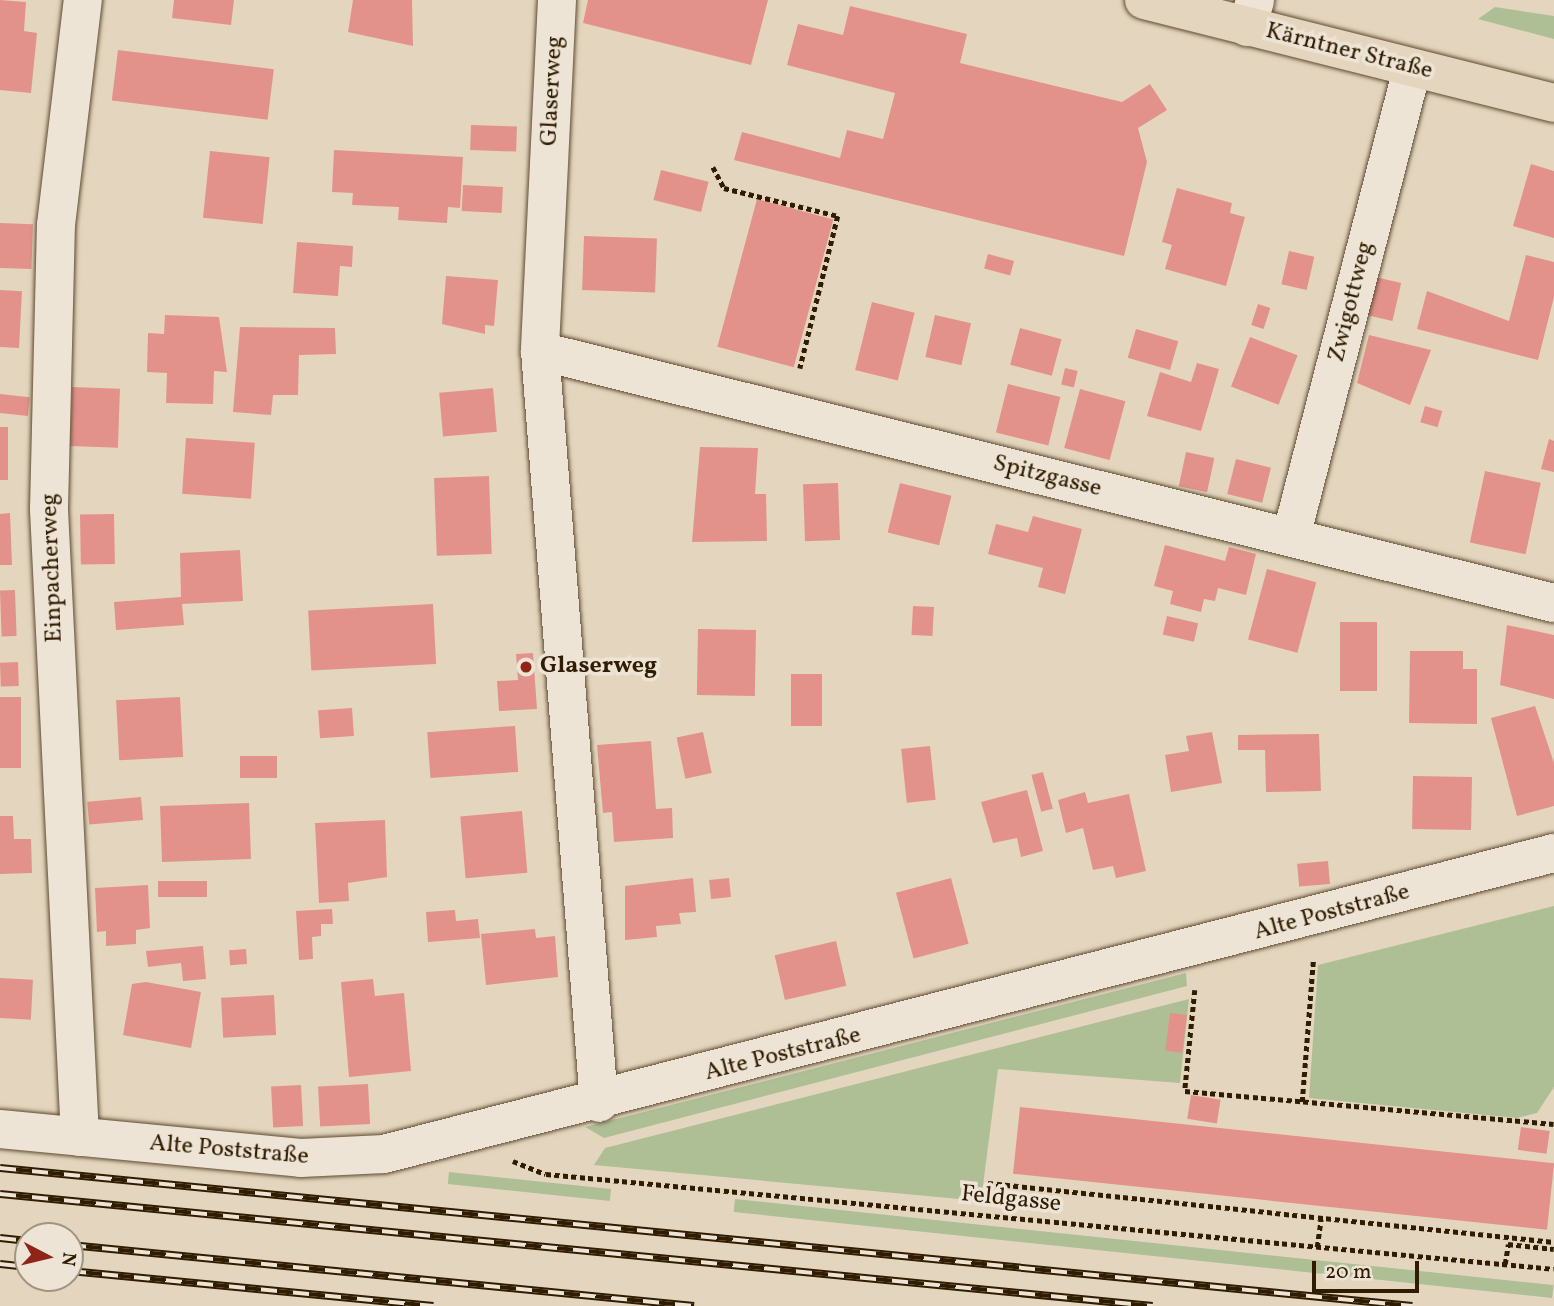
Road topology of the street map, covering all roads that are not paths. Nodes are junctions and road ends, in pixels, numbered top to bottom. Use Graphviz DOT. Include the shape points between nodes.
graph roads {
  1 [pos="83,0"];
  2 [pos="557,0"];
  3 [pos="1144,0"];
  4 [pos="1251,13"];
  5 [pos="1412,68"];
  6 [pos="1554,103"];
  7 [pos="540,351"];
  8 [pos="1291,537"];
  9 [pos="1554,603"];
  10 [pos="1554,853"];
  11 [pos="599,1103"];
  12 [pos="0,1129"];
  13 [pos="80,1137"];
  1 -- 13 [label="street, Einpacherweg" via="56,225 49,509"];
  2 -- 7 [label="street, Glaserweg"];
  3 -- 4 [label="main road, Kärntner Straße"];
  4 -- 5 [label="main road, Kärntner Straße"];
  5 -- 6 [label="main road, Kärntner Straße"];
  5 -- 8 [label="street, Zwigottweg"];
  7 -- 8 [label="street, Spitzgasse"];
  7 -- 11 [label="street, Glaserweg"];
  8 -- 9 [label="street, Spitzgasse"];
  10 -- 11 [label="street, Alte Poststraße"];
  11 -- 13 [label="street, Alte Poststraße" via="475,1135 326,1159"];
  12 -- 13 [label="street, Alte Poststraße"];
}
